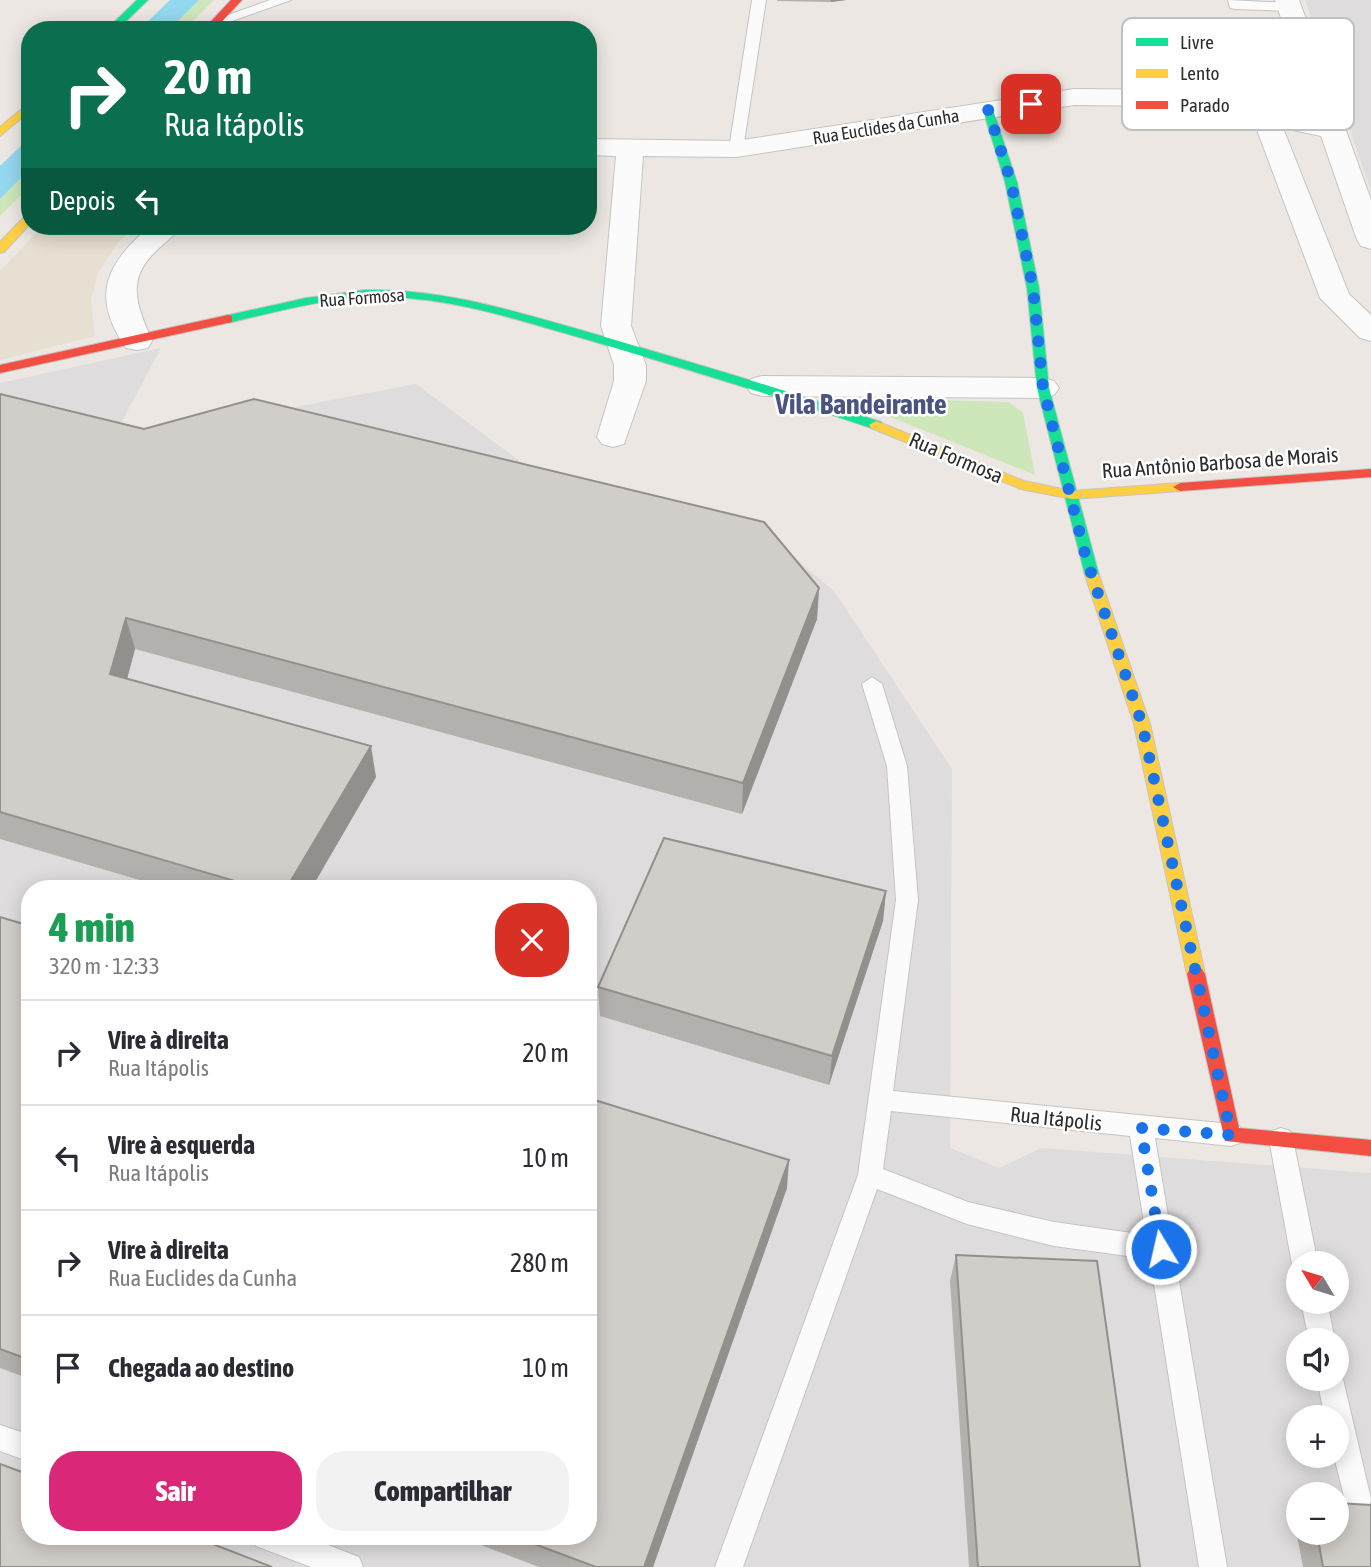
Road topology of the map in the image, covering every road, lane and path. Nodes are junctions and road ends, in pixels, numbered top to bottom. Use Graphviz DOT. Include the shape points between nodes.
graph roads {
  1 [pos="143,0"];
  2 [pos="237,0"];
  3 [pos="284,0"];
  4 [pos="759,0"];
  5 [pos="1235,0"];
  6 [pos="1288,4"];
  7 [pos="121,21"];
  8 [pos="217,21"];
  9 [pos="226,21"];
  10 [pos="1122,96"];
  11 [pos="988,110"];
  12 [pos="21,113"];
  13 [pos="1270,130"];
  14 [pos="1329,130"];
  15 [pos="1334,131"];
  16 [pos="0,133"];
  17 [pos="597,147"];
  18 [pos="630,149"];
  19 [pos="736,149"];
  20 [pos="21,226"];
  21 [pos="156,235"];
  22 [pos="1371,240"];
  23 [pos="0,248"];
  24 [pos="1371,332"];
  25 [pos="137,341"];
  26 [pos="622,347"];
  27 [pos="0,369"];
  28 [pos="762,386"];
  29 [pos="1043,388"];
  30 [pos="613,436"];
  31 [pos="1371,473"];
  32 [pos="1072,495"];
  33 [pos="872,684"];
  34 [pos="880,1100"];
  35 [pos="1141,1128"];
  36 [pos="1231,1135"];
  37 [pos="1281,1139"];
  38 [pos="1371,1148"];
  39 [pos="870,1175"];
  40 [pos="1161,1249"];
  41 [pos="1303,1251"];
  42 [pos="1334,1391"];
  43 [pos="0,1438"];
  44 [pos="21,1446"];
  45 [pos="1358,1503"];
  46 [pos="290,1545"];
  47 [pos="349,1567"];
  48 [pos="729,1567"];
  49 [pos="1213,1567"];
  1 -- 7 [label="street"];
  2 -- 8 [label="street"];
  3 -- 9 [label="lane"];
  4 -- 19 [label="lane"];
  5 -- 6 [label="lane" via="1235,5"];
  10 -- 11 [label="street, Rua Euclides da Cunha" via="1074,97"];
  11 -- 19 [label="street, Rua Euclides da Cunha"];
  11 -- 29 [label="street" via="1011,182 1033,288"];
  12 -- 16 [label="street"];
  13 -- 24 [label="street" via="1335,298"];
  14 -- 15 [label="street, Rua Euclides da Cunha"];
  15 -- 22 [label="street"];
  17 -- 18 [label="street, Rua Euclides da Cunha"];
  18 -- 19 [label="street, Rua Euclides da Cunha"];
  18 -- 26 [label="street" via="617,313"];
  20 -- 23 [label="street"];
  21 -- 25 [label="street" via="141,248 124,274 120,298"];
  25 -- 26 [label="street, Rua Formosa" via="325,298 382,293 426,295 484,307"];
  25 -- 27 [label="street, Rua Formosa"];
  26 -- 28 [label="street, Rua Formosa"];
  26 -- 30 [label="street" via="630,381"];
  28 -- 29 [label="street, Rua Formosa"];
  28 -- 32 [label="street, Rua Formosa" via="886,428 1021,485"];
  29 -- 32 [label="street"];
  31 -- 32 [label="street, Rua Antônio Barbosa de Morais"];
  32 -- 36 [label="street" via="1086,558 1142,724"];
  33 -- 34 [label="lane" via="897,766 907,900"];
  34 -- 35 [label="lane, Rua Itápolis"];
  34 -- 39 [label="lane"];
  35 -- 36 [label="lane, Rua Itápolis"];
  35 -- 40 [label="lane"];
  36 -- 37 [label="street, Rua Itápolis"];
  37 -- 38 [label="street, Rua Itápolis"];
  37 -- 41 [label="lane"];
  39 -- 40 [label="lane" via="980,1216 1054,1234"];
  39 -- 48 [label="lane"];
  40 -- 49 [label="lane"];
  42 -- 45 [label="lane"];
  43 -- 44 [label="lane"];
  46 -- 47 [label="lane"];
}
